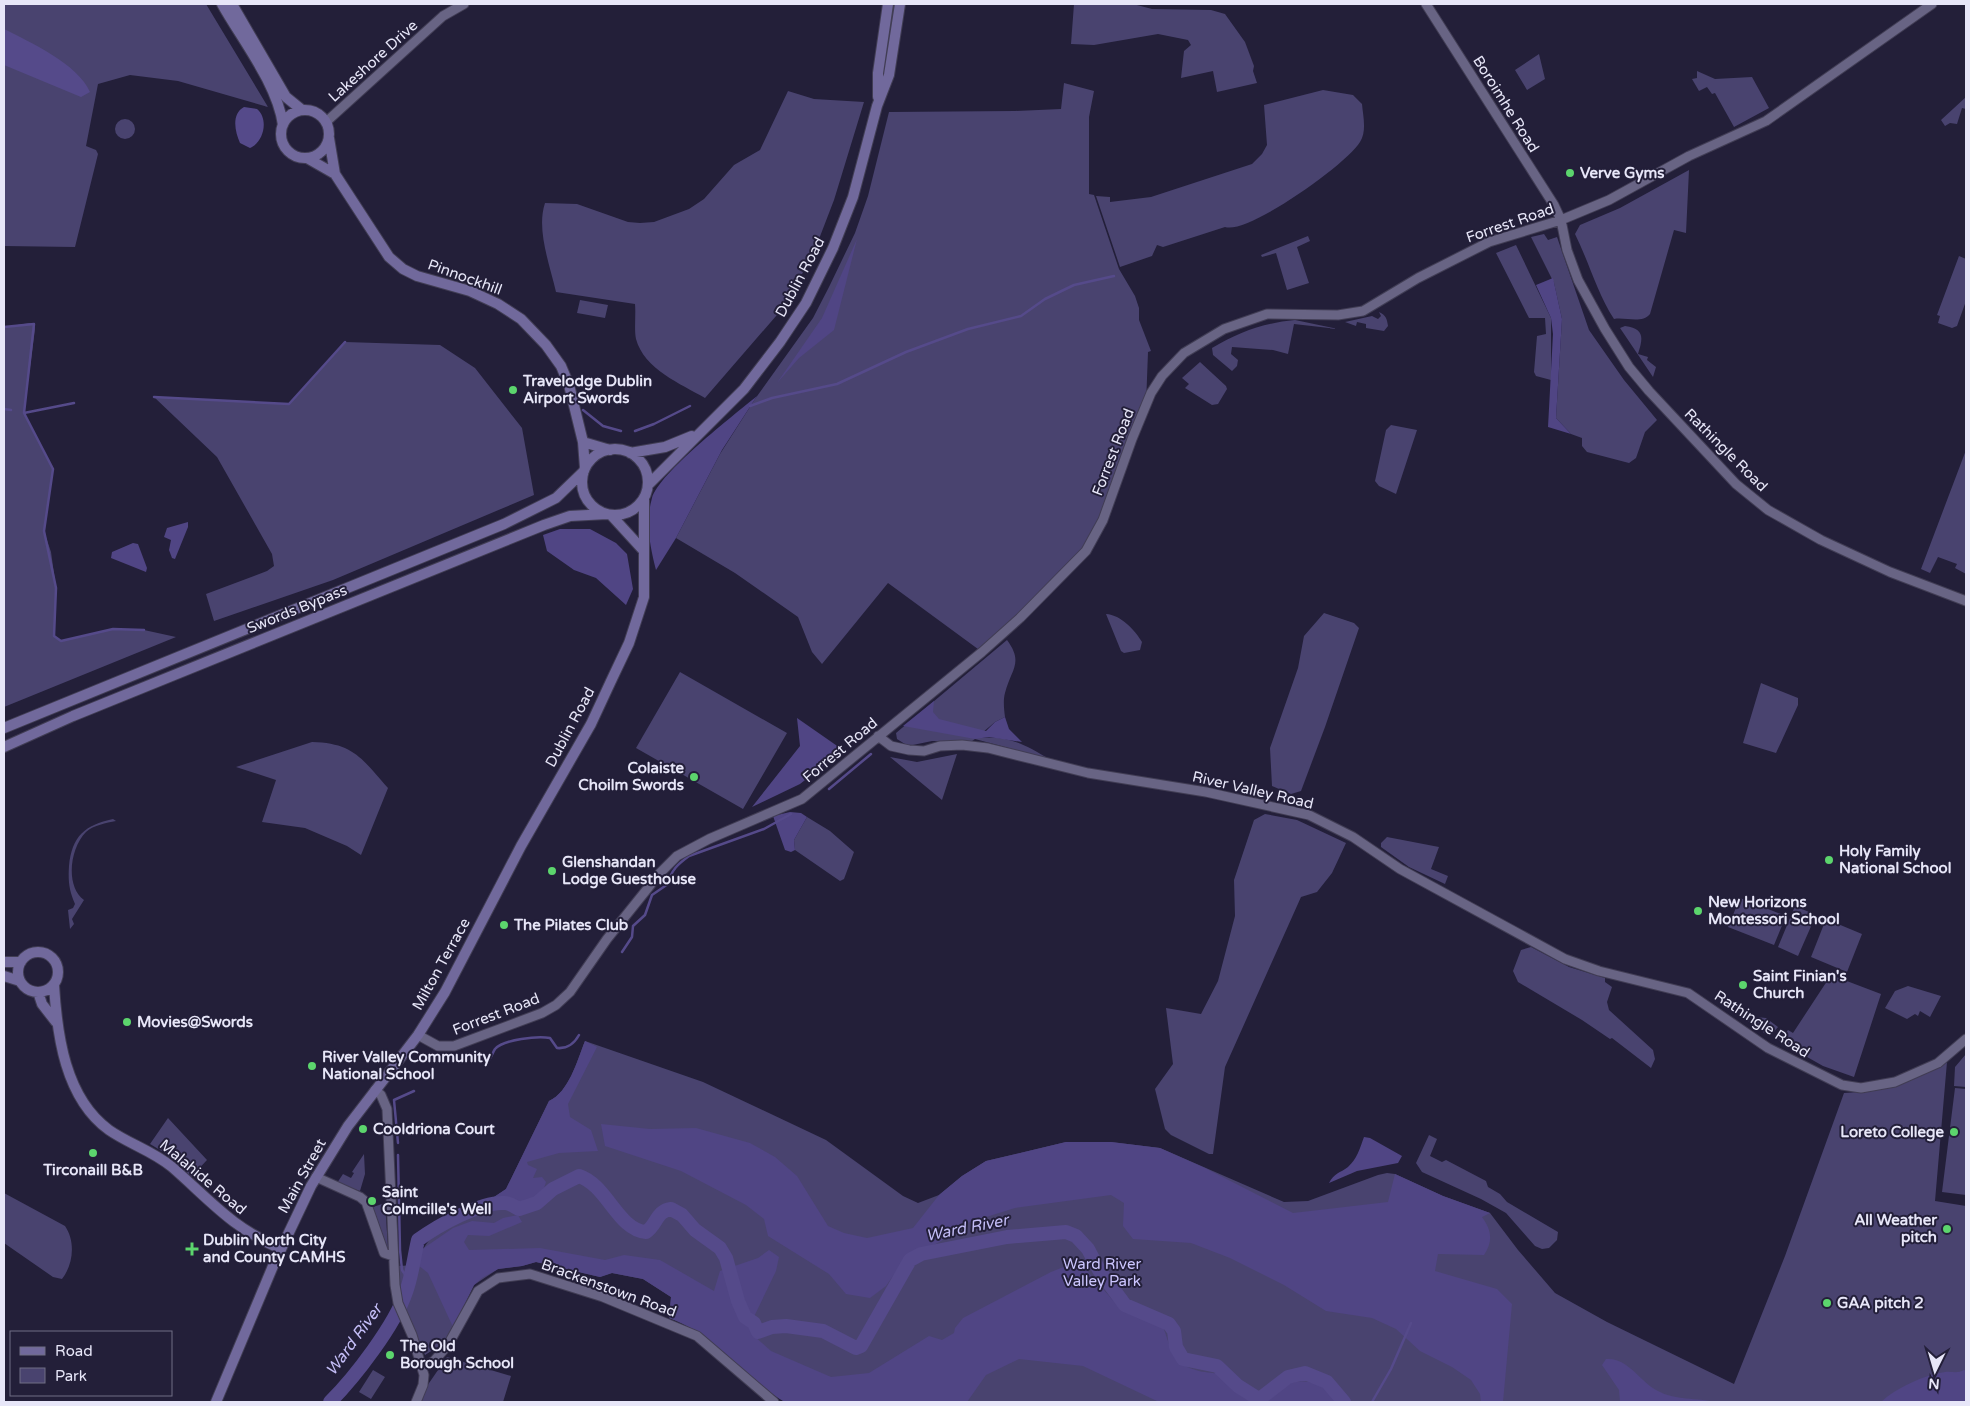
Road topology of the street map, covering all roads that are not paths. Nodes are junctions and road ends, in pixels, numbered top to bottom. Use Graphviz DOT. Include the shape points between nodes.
graph roads {
  1 [pos="222,4"];
  2 [pos="232,4"];
  3 [pos="464,4"];
  4 [pos="888,4"];
  5 [pos="900,4"];
  6 [pos="1426,4"];
  7 [pos="1932,4"];
  8 [pos="877,106"];
  9 [pos="302,110"];
  10 [pos="326,122"];
  11 [pos="283,125"];
  12 [pos="329,138"];
  13 [pos="307,158"];
  14 [pos="335,174"];
  15 [pos="1561,220"];
  16 [pos="697,433"];
  17 [pos="583,442"];
  18 [pos="610,450"];
  19 [pos="630,453"];
  20 [pos="584,470"];
  21 [pos="648,485"];
  22 [pos="644,498"];
  23 [pos="609,515"];
  24 [pos="643,550"];
  25 [pos="1966,602"];
  26 [pos="4,728"];
  27 [pos="878,736"];
  28 [pos="4,747"];
  29 [pos="489,907"];
  30 [pos="4,962"];
  31 [pos="21,962"];
  32 [pos="4,976"];
  33 [pos="1620,976"];
  34 [pos="20,981"];
  35 [pos="54,985"];
  36 [pos="38,992"];
  37 [pos="56,1022"];
  38 [pos="418,1035"];
  39 [pos="1966,1039"];
  40 [pos="375,1090"];
  41 [pos="316,1177"];
  42 [pos="281,1249"];
  43 [pos="393,1256"];
  44 [pos="423,1367"];
  45 [pos="216,1402"];
  46 [pos="416,1402"];
  47 [pos="774,1402"];
  1 -- 11 [label="main road" via="272,90"];
  2 -- 9 [label="main road" via="286,97"];
  3 -- 10 [label="street, Lakeshore Drive" via="443,16"];
  4 -- 8 [label="main road, Dublin Road"];
  5 -- 8 [label="main road, Dublin Road" via="889,75"];
  6 -- 15 [label="street, Boroimhe Road" via="1499,116"];
  7 -- 15 [label="street, Forrest Road" via="1766,121 1689,156 1609,200"];
  8 -- 16 [label="main road, Dublin Road" via="853,197 806,303 744,389"];
  9 -- 10 [label="main road" via="316,112"];
  9 -- 11 [label="main road" via="290,115"];
  10 -- 12 [label="main road"];
  11 -- 13 [label="main road" via="281,138 287,150"];
  12 -- 13 [label="main road" via="321,152"];
  12 -- 14 [label="main road, Pinnockhill"];
  13 -- 14 [label="main road, Pinnockhill"];
  14 -- 17 [label="main road, Pinnockhill" via="381,246 396,263 417,276 470,291 498,304 536,334 566,376"];
  15 -- 25 [label="street, Rathingle Road" via="1578,280 1629,367 1736,484 1768,510 1821,540 1882,569"];
  15 -- 27 [label="street, Forrest Road" via="1482,245 1363,311 1343,315 1267,314 1224,329 1184,353 1151,393 1103,520 1086,551 982,652"];
  16 -- 19 [label="main road" via="665,447"];
  16 -- 21 [label="main road, Dublin Road"];
  17 -- 18 [label="main road"];
  17 -- 20 [label="main road, Pinnockhill"];
  18 -- 19 [label="main road"];
  18 -- 20 [label="main road" via="596,456"];
  19 -- 21 [label="main road" via="643,465"];
  20 -- 23 [label="main road" via="582,483 586,498 593,507"];
  20 -- 26 [label="main road, Swords Bypass" via="556,498 504,524"];
  21 -- 22 [label="main road"];
  22 -- 23 [label="main road" via="627,513"];
  22 -- 24 [label="main road, Dublin Road"];
  23 -- 24 [label="main road"];
  23 -- 28 [label="main road, Swords Bypass" via="570,516 544,525 82,712"];
  24 -- 29 [label="main road, Dublin Road" via="644,597 629,643 591,724"];
  27 -- 33 [label="street, River Valley Road" via="891,746 909,750 962,745 988,748 1088,773 1206,792 1301,813 1353,837 1400,869 1565,960"];
  27 -- 38 [label="street, Forrest Road" via="802,799 677,856 607,939 570,992 556,1005 454,1046 438,1046"];
  29 -- 38 [label="main road, Milton Terrace" via="455,975"];
  30 -- 31 [label="main road"];
  31 -- 34 [label="main road"];
  31 -- 35 [label="main road" via="33,953 48,955 58,968"];
  32 -- 34 [label="main road"];
  33 -- 39 [label="street, Rathingle Road" via="1688,993 1782,1056 1833,1082 1850,1087 1895,1082 1924,1070 1938,1063"];
  34 -- 36 [label="main road" via="27,989"];
  35 -- 36 [label="main road"];
  35 -- 37 [label="main road, Malahide Road"];
  36 -- 37 [label="main road, Malahide Road" via="42,1004"];
  37 -- 42 [label="main road, Malahide Road" via="71,1080 99,1122 164,1161 240,1228"];
  38 -- 40 [label="main road, Main Street"];
  40 -- 41 [label="main road, Main Street"];
  40 -- 43 [label="street" via="387,1109"];
  41 -- 42 [label="main road, Main Street"];
  41 -- 43 [label="street" via="366,1202 384,1253"];
  42 -- 45 [label="main road, Main Street"];
  43 -- 44 [label="street" via="398,1303"];
  44 -- 46 [label="street" via="423,1385"];
  44 -- 47 [label="street, Brackenstown Road" via="434,1361 448,1345 478,1290 498,1278 530,1274 594,1294 697,1336"];
}
